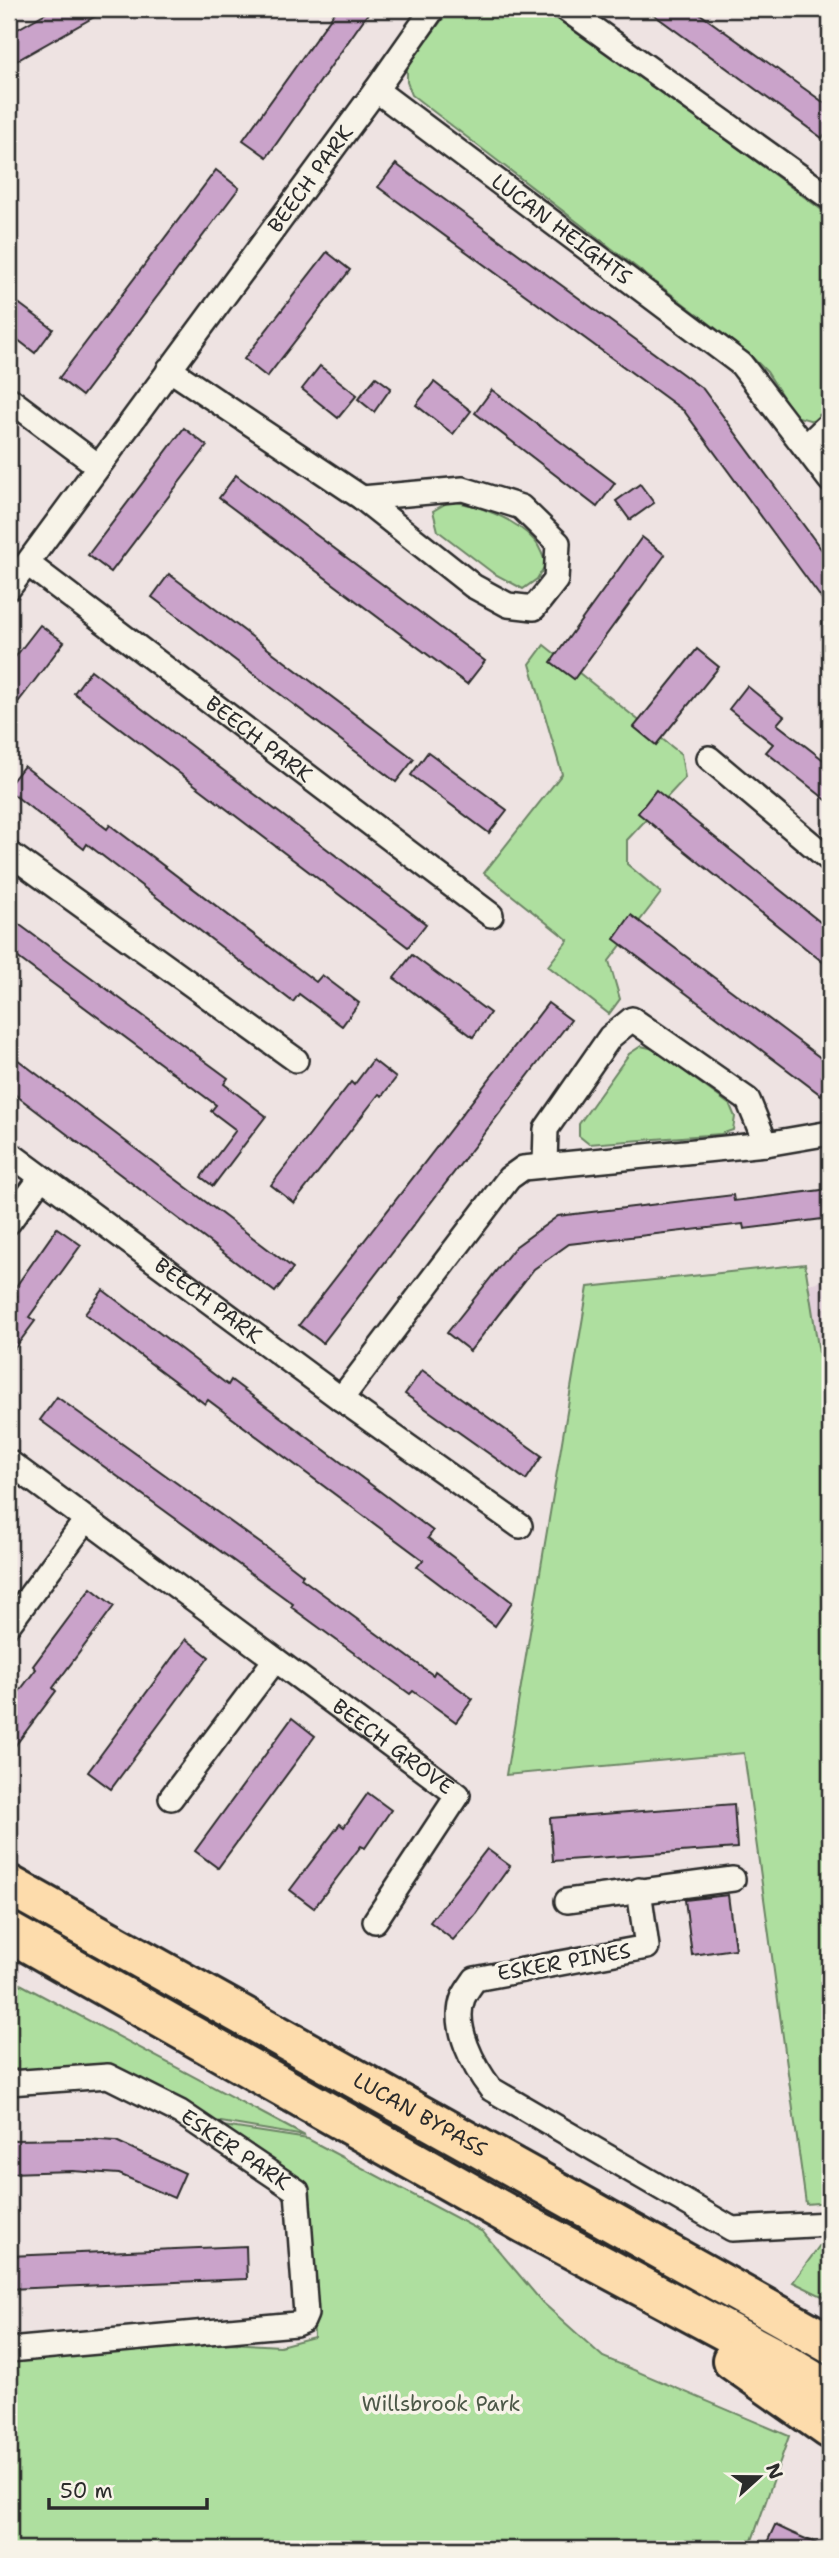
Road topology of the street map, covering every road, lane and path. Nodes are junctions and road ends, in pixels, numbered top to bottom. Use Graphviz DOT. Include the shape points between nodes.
graph roads {
  1 [pos="433,9"];
  2 [pos="566,9"];
  3 [pos="376,90"];
  4 [pos="830,198"];
  5 [pos="169,369"];
  6 [pos="9,399"];
  7 [pos="830,423"];
  8 [pos="806,447"];
  9 [pos="97,465"];
  10 [pos="830,480"];
  11 [pos="362,498"];
  12 [pos="27,564"];
  13 [pos="9,588"];
  14 [pos="709,758"];
  15 [pos="9,853"];
  16 [pos="830,860"];
  17 [pos="491,915"];
  18 [pos="296,1060"];
  19 [pos="830,1133"];
  20 [pos="766,1144"];
  21 [pos="9,1153"];
  22 [pos="545,1164"];
  23 [pos="41,1178"];
  24 [pos="9,1222"];
  25 [pos="341,1399"];
  26 [pos="9,1462"];
  27 [pos="86,1520"];
  28 [pos="520,1526"];
  29 [pos="9,1624"];
  30 [pos="275,1660"];
  31 [pos="171,1798"];
  32 [pos="733,1879"];
  33 [pos="9,1885"];
  34 [pos="639,1890"];
  35 [pos="567,1901"];
  36 [pos="375,1921"];
  37 [pos="9,1932"];
  38 [pos="9,2083"];
  39 [pos="525,2224"];
  40 [pos="830,2224"];
  41 [pos="678,2258"];
  42 [pos="830,2331"];
  43 [pos="830,2344"];
  44 [pos="9,2350"];
  45 [pos="830,2390"];
  46 [pos="830,2429"];
  1 -- 3 [label="street"];
  2 -- 4 [label="street"];
  3 -- 5 [label="street, BEECH PARK"];
  3 -- 8 [label="street, LUCAN HEIGHTS" via="741,364"];
  5 -- 9 [label="street, BEECH PARK"];
  5 -- 11 [label="street"];
  6 -- 9 [label="street"];
  7 -- 8 [label="street"];
  8 -- 10 [label="street, LUCAN HEIGHTS"];
  9 -- 12 [label="street, BEECH PARK"];
  11 -- 11 [label="street" via="463,489 521,507 558,543 556,580 534,608 508,605 473,586"];
  12 -- 13 [label="street, BEECH PARK"];
  12 -- 17 [label="street, BEECH PARK"];
  14 -- 16 [label="street"];
  15 -- 18 [label="street"];
  19 -- 20 [label="street"];
  20 -- 22 [label="street"];
  20 -- 22 [label="street" via="748,1100 632,1019 610,1037 546,1129"];
  21 -- 23 [label="street, BEECH PARK"];
  22 -- 25 [label="street" via="523,1168 509,1178"];
  23 -- 24 [label="street"];
  23 -- 25 [label="street, BEECH PARK"];
  25 -- 28 [label="street, BEECH PARK"];
  26 -- 27 [label="street, BEECH GROVE"];
  27 -- 29 [label="street"];
  27 -- 30 [label="street, BEECH GROVE"];
  30 -- 31 [label="street"];
  30 -- 36 [label="street, BEECH GROVE" via="458,1795"];
  32 -- 34 [label="street"];
  33 -- 41 [label="highway, LUCAN BYPASS"];
  34 -- 35 [label="street"];
  34 -- 40 [label="street, ESKER PINES" via="647,1947 475,1979 463,1999 462,2023 476,2069 491,2090 732,2229"];
  37 -- 39 [label="highway, LUCAN BYPASS"];
  38 -- 44 [label="street, ESKER PARK" via="108,2076 180,2112 297,2191 306,2314 296,2324"];
  39 -- 45 [label="highway, LUCAN BYPASS"];
  39 -- 46 [label="highway"];
  41 -- 42 [label="highway"];
  41 -- 43 [label="highway, LUCAN BYPASS"];
}
